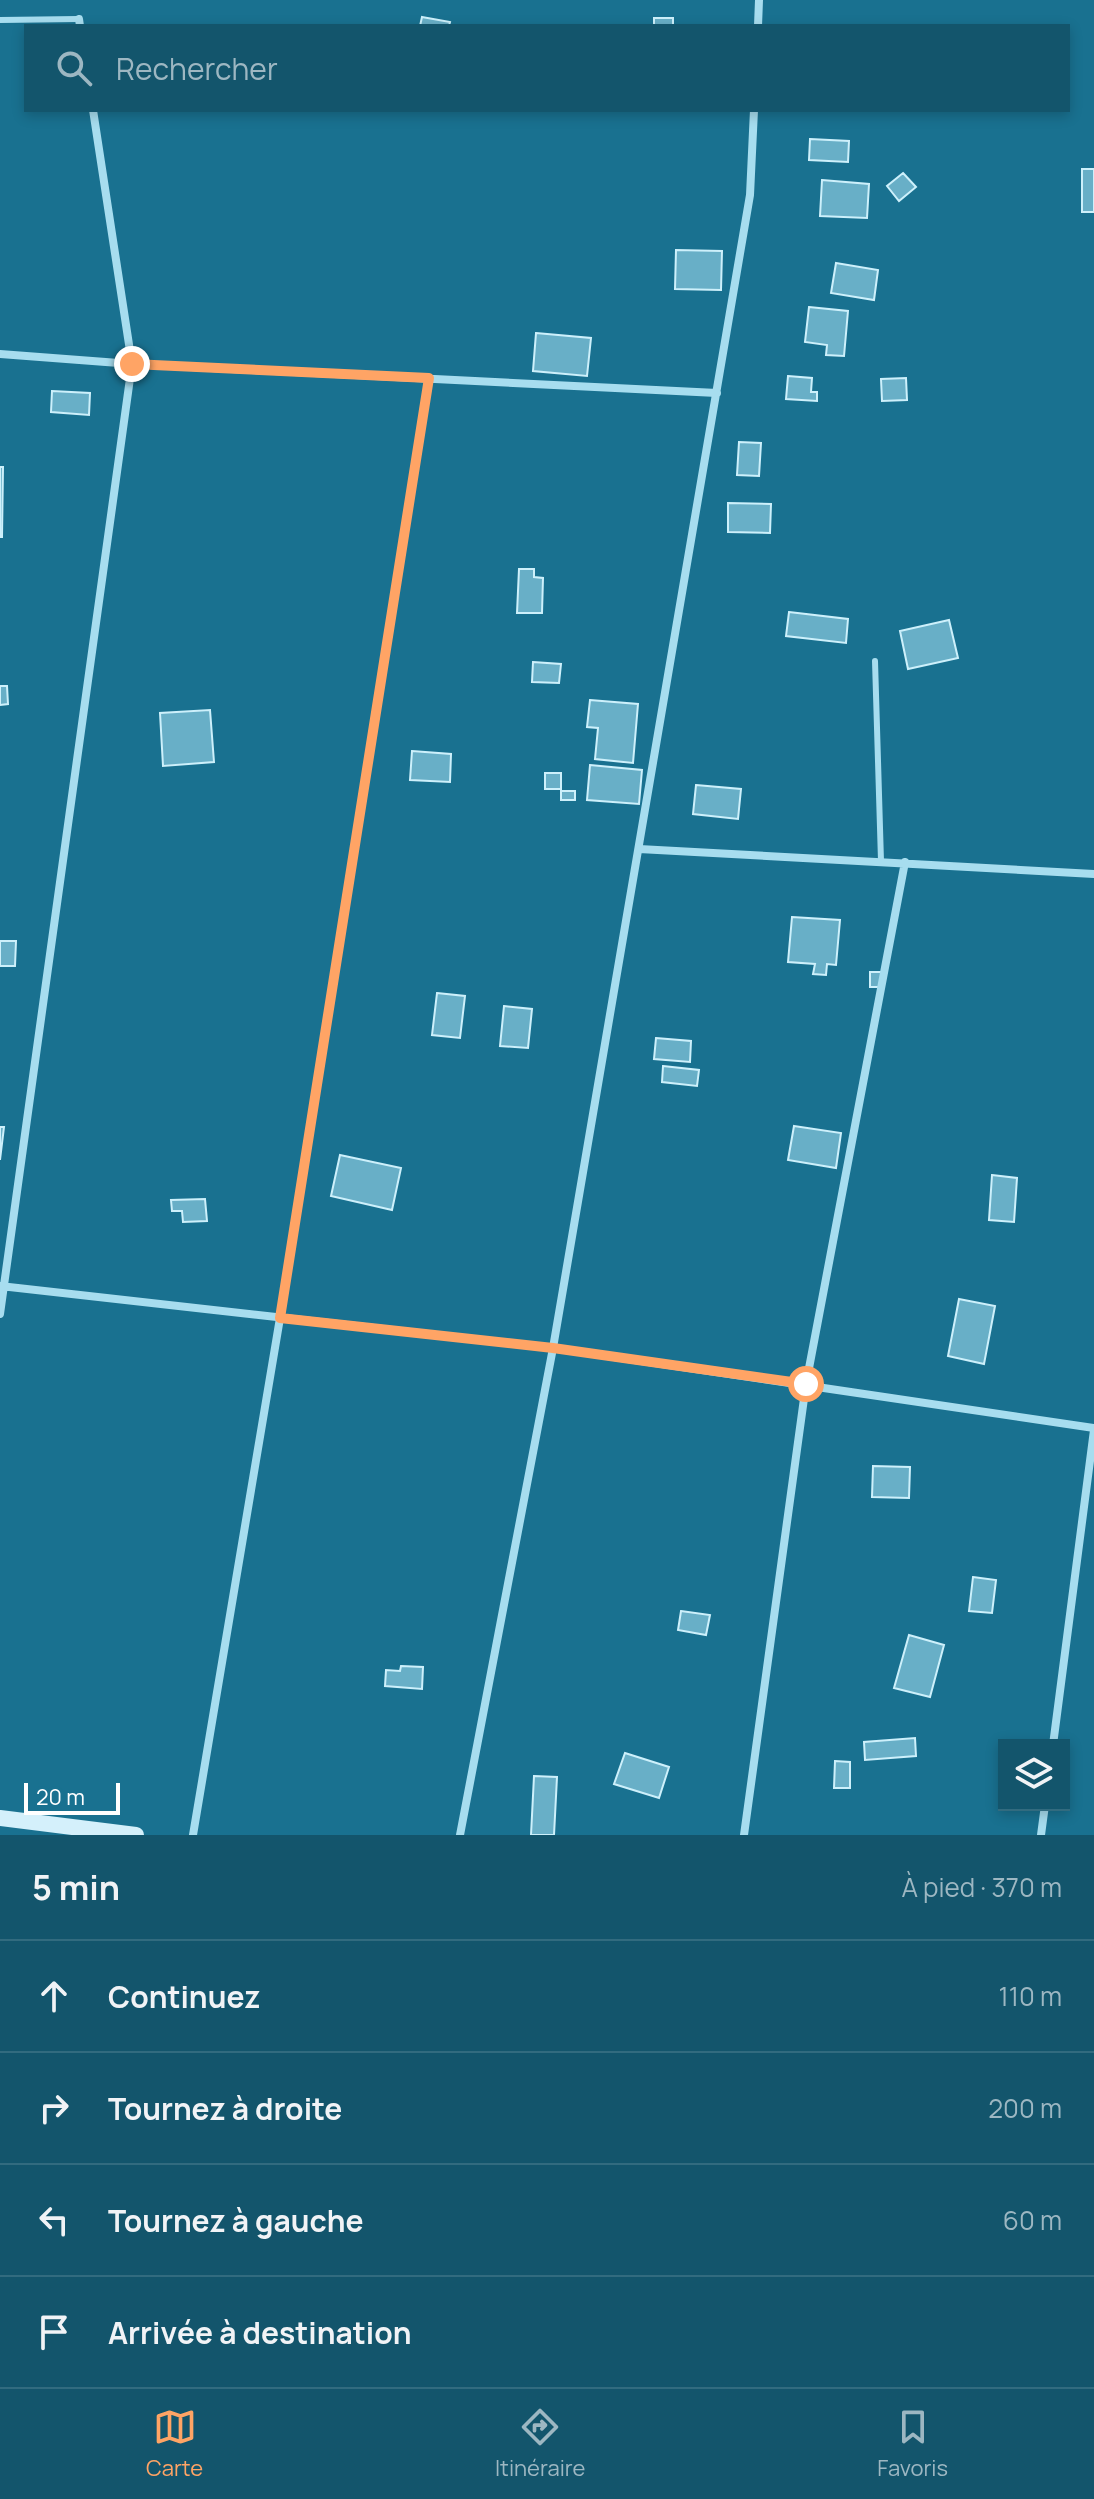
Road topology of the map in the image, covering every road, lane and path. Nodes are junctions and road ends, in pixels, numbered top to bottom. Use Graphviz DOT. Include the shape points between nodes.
graph roads {
  1 [pos="759,0"];
  2 [pos="0,20"];
  3 [pos="80,22"];
  4 [pos="758,24"];
  5 [pos="93,112"];
  6 [pos="754,112"];
  7 [pos="0,354"];
  8 [pos="132,364"];
  9 [pos="429,378"];
  10 [pos="717,393"];
  11 [pos="875,661"];
  12 [pos="639,849"];
  13 [pos="881,861"];
  14 [pos="905,862"];
  15 [pos="1094,874"];
  16 [pos="3,1287"];
  17 [pos="0,1314"];
  18 [pos="280,1318"];
  19 [pos="553,1348"];
  20 [pos="806,1384"];
  21 [pos="1094,1429"];
  22 [pos="1054,1739"];
  23 [pos="1044,1811"];
  24 [pos="0,1818"];
  25 [pos="136,1835"];
  26 [pos="193,1835"];
  27 [pos="460,1835"];
  28 [pos="744,1835"];
  29 [pos="1041,1835"];
  1 -- 4 [label="street"];
  2 -- 3 [label="lane"];
  5 -- 8 [label="street"];
  6 -- 10 [label="street" via="750,195"];
  7 -- 8 [label="street"];
  8 -- 9 [label="street"];
  8 -- 16 [label="street"];
  9 -- 10 [label="street"];
  9 -- 18 [label="street"];
  10 -- 12 [label="street"];
  11 -- 13 [label="lane"];
  12 -- 13 [label="street"];
  12 -- 19 [label="street"];
  13 -- 14 [label="street"];
  14 -- 15 [label="street"];
  14 -- 20 [label="street"];
  16 -- 17 [label="street"];
  16 -- 18 [label="street"];
  18 -- 19 [label="street"];
  18 -- 26 [label="street"];
  19 -- 20 [label="street"];
  19 -- 27 [label="street"];
  20 -- 21 [label="street"];
  20 -- 28 [label="street"];
  21 -- 22 [label="street"];
  23 -- 29 [label="street"];
  24 -- 25 [label="street"];
}
